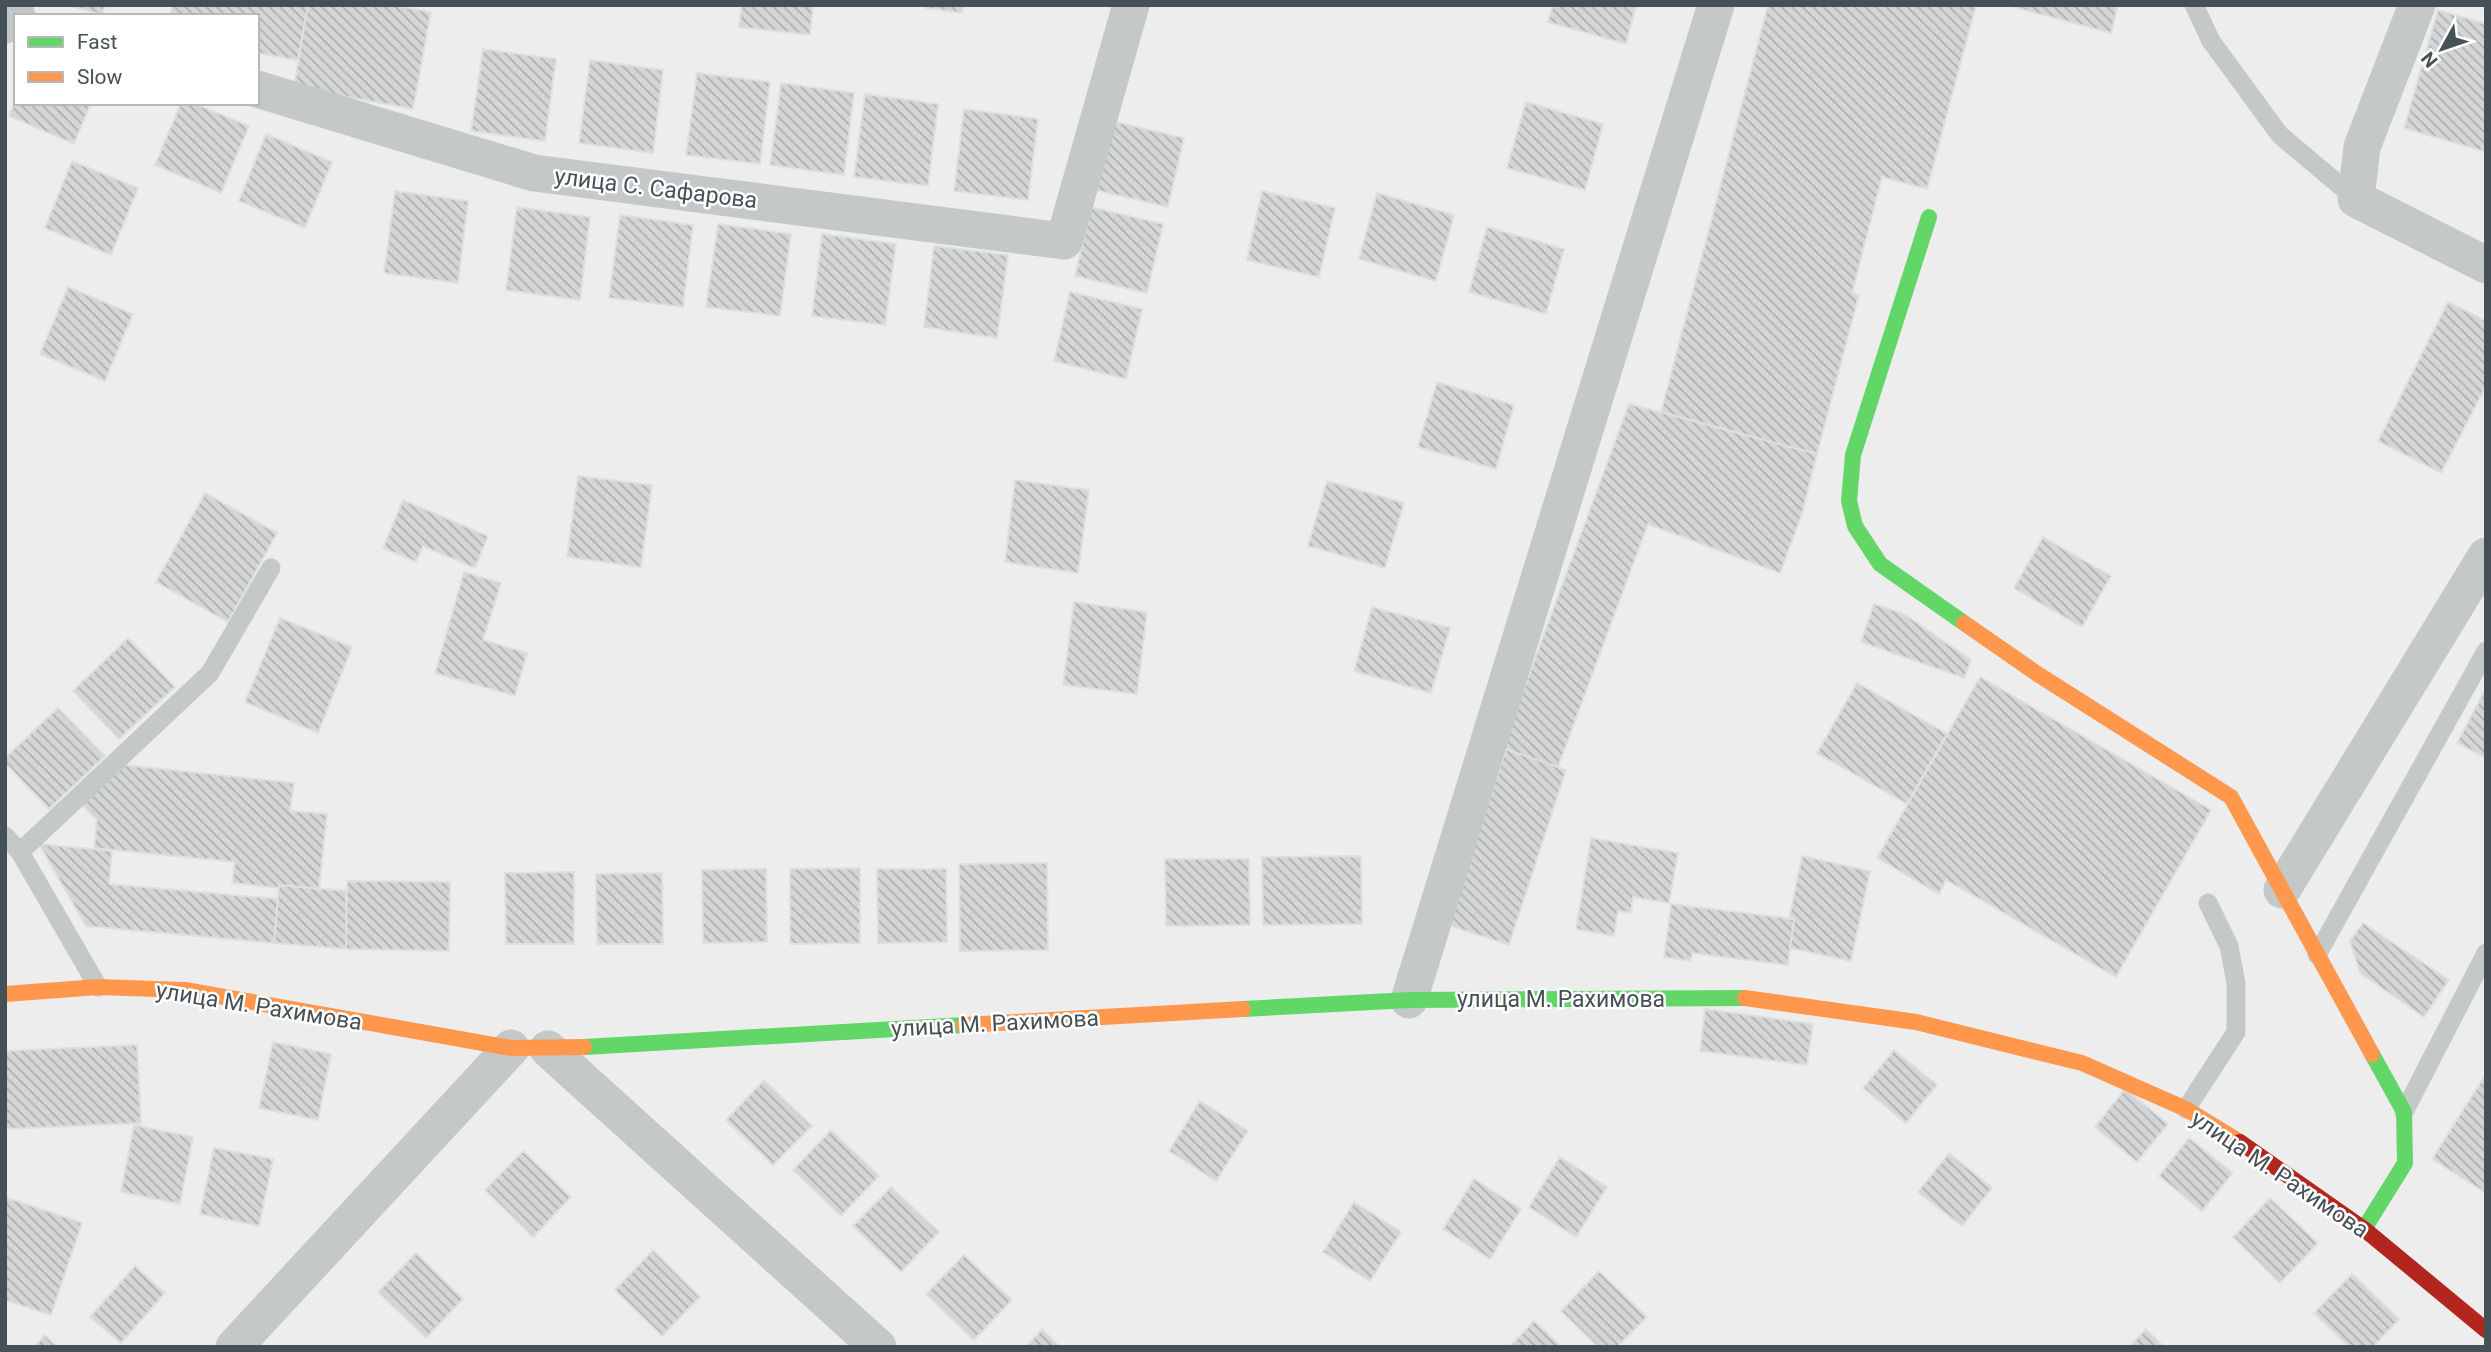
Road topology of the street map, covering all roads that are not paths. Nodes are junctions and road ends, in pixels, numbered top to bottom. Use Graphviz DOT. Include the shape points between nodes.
graph roads {
  1 [pos="1132,5"];
  2 [pos="1716,5"];
  3 [pos="2194,5"];
  4 [pos="2417,5"];
  5 [pos="259,90"];
  6 [pos="2356,199"];
  7 [pos="1929,217"];
  8 [pos="2486,265"];
  9 [pos="2486,556"];
  10 [pos="271,568"];
  11 [pos="2486,651"];
  12 [pos="5,836"];
  13 [pos="20,852"];
  14 [pos="2282,890"];
  15 [pos="2208,903"];
  16 [pos="2486,953"];
  17 [pos="2317,955"];
  18 [pos="98,987"];
  19 [pos="5,994"];
  20 [pos="1409,1000"];
  21 [pos="511,1048"];
  22 [pos="548,1049"];
  23 [pos="2186,1109"];
  24 [pos="2404,1112"];
  25 [pos="2364,1229"];
  26 [pos="2486,1330"];
  27 [pos="234,1347"];
  28 [pos="878,1347"];
  1 -- 5 [label="street, улица С. Сафарова" via="1065,241 534,173"];
  2 -- 20 [label="street"];
  3 -- 6 [label="lane" via="2211,41 2280,135"];
  4 -- 6 [label="street" via="2362,147"];
  6 -- 8 [label="street"];
  7 -- 14 [label="street" via="1853,455 1847,486 1850,514 1860,540 1881,564 2036,673 2231,797"];
  9 -- 14 [label="street"];
  10 -- 13 [label="lane" via="210,673"];
  11 -- 17 [label="lane"];
  12 -- 13 [label="lane"];
  13 -- 18 [label="lane"];
  14 -- 17 [label="street"];
  15 -- 23 [label="lane" via="2229,946 2236,983 2236,1031"];
  16 -- 24 [label="lane"];
  17 -- 24 [label="street"];
  18 -- 19 [label="street, улица М. Рахимова"];
  18 -- 21 [label="street, улица М. Рахимова" via="185,990"];
  20 -- 22 [label="street, улица М. Рахимова"];
  20 -- 23 [label="street, улица М. Рахимова" via="1744,998 1916,1022 2082,1063"];
  21 -- 22 [label="street, улица М. Рахимова"];
  21 -- 27 [label="street"];
  22 -- 28 [label="street"];
  23 -- 25 [label="street, улица М. Рахимова" via="2253,1149"];
  24 -- 25 [label="street" via="2405,1163"];
  25 -- 26 [label="street, улица М. Рахимова"];
}
